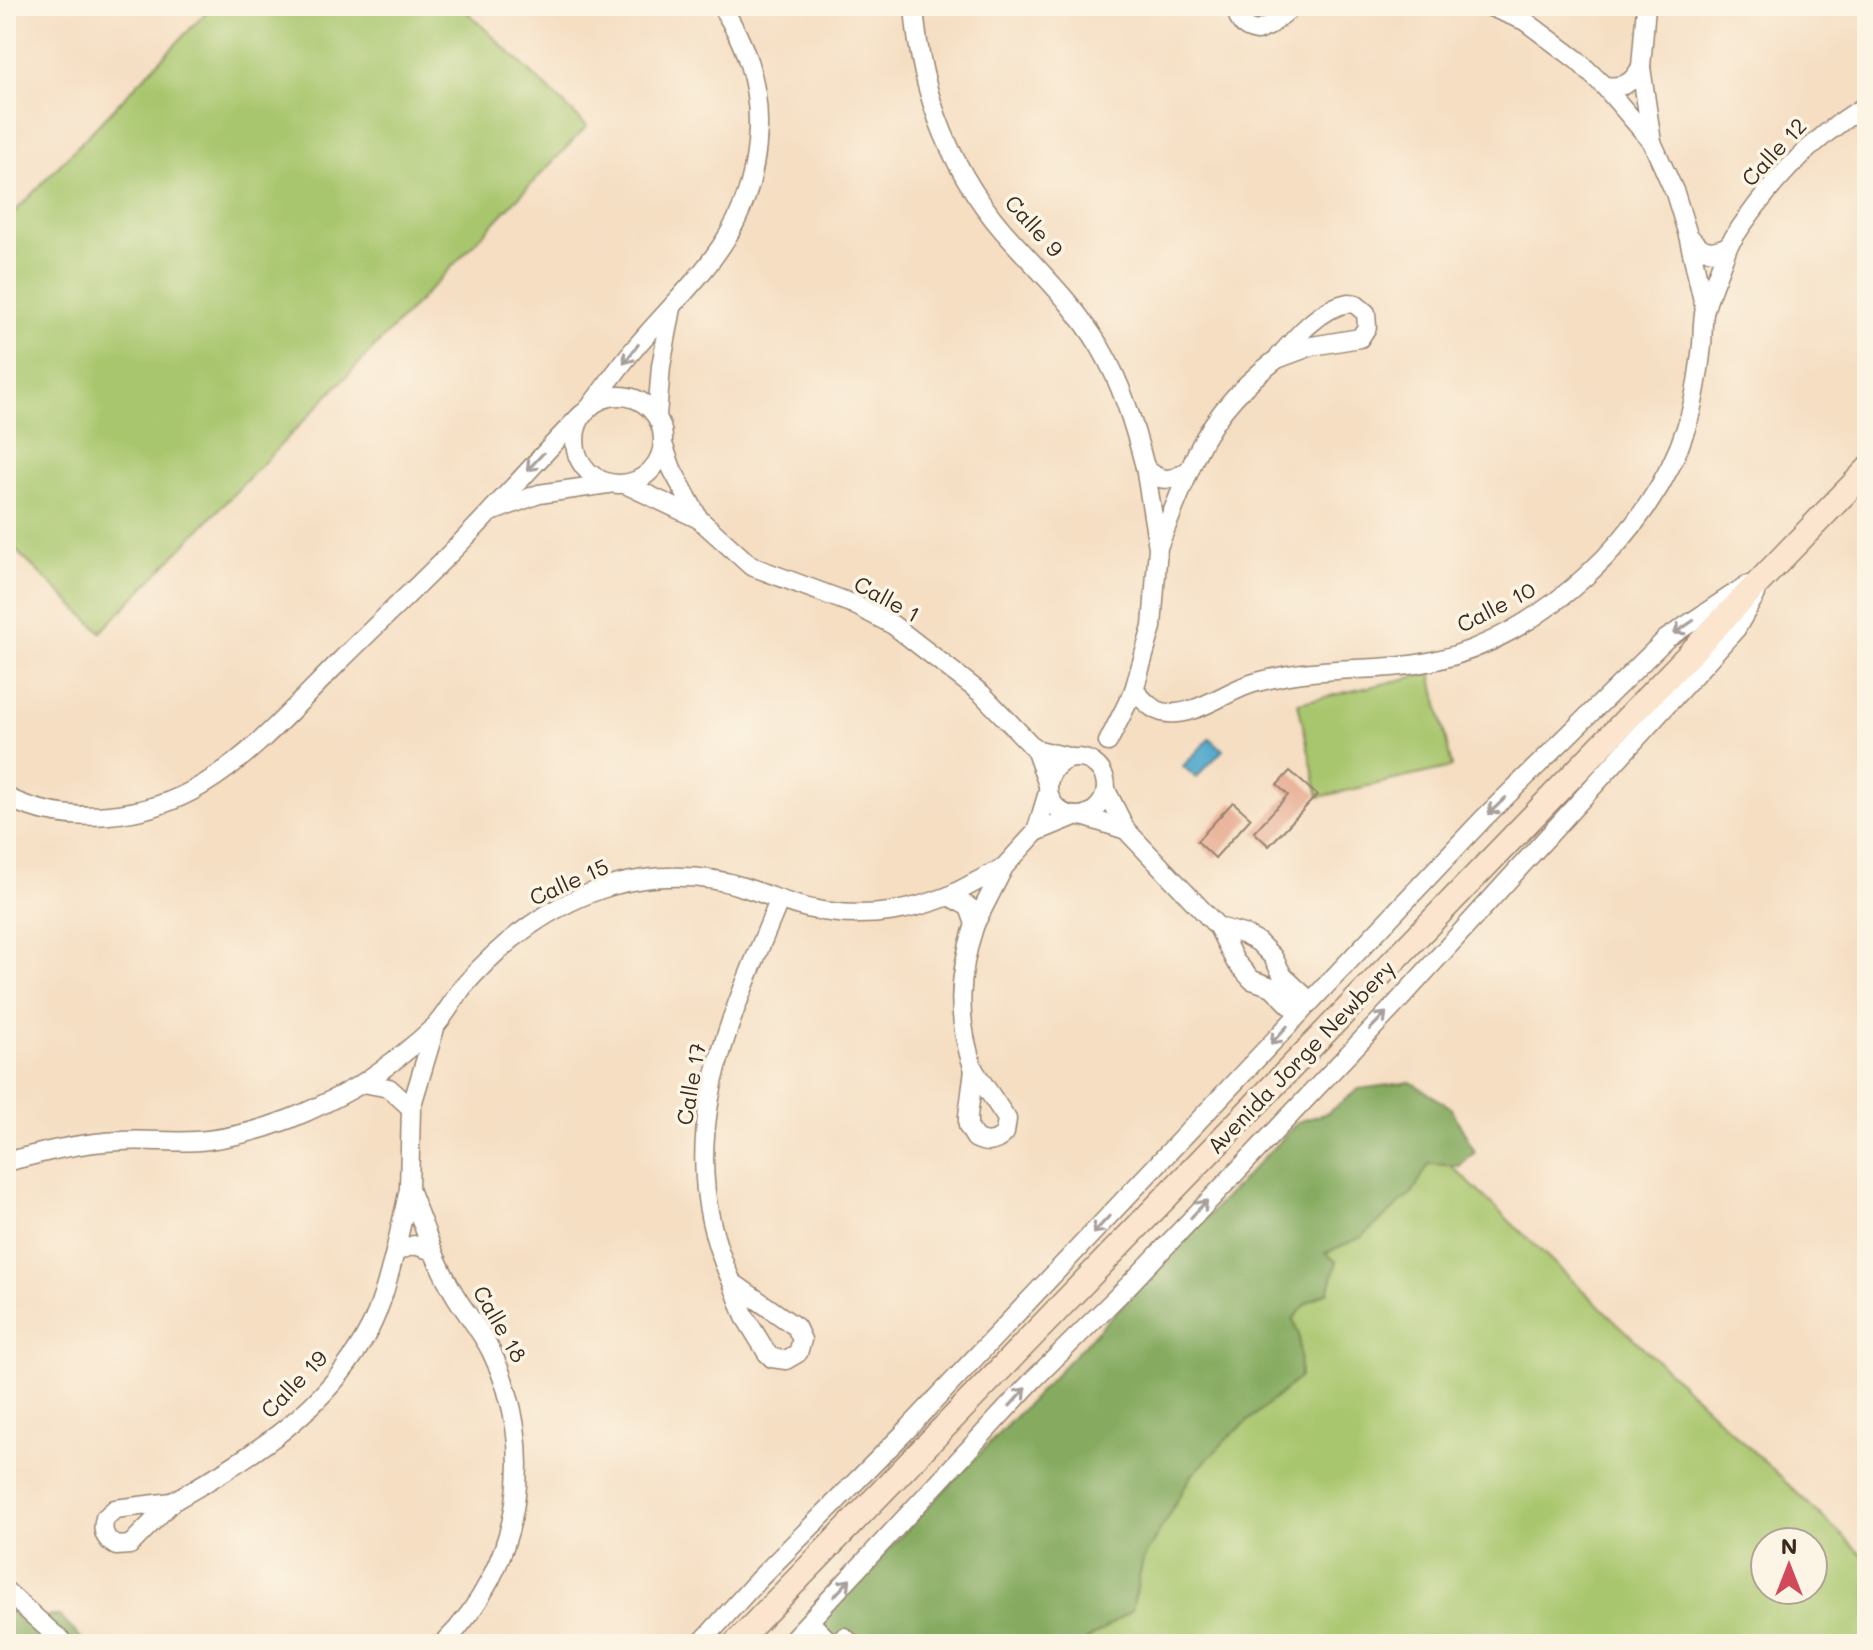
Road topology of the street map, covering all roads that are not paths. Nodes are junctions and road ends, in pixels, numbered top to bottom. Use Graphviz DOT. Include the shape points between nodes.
graph roads {
  1 [pos="721,6"];
  2 [pos="914,6"];
  3 [pos="1238,6"];
  4 [pos="1293,6"];
  5 [pos="1488,6"];
  6 [pos="1513,6"];
  7 [pos="1646,6"];
  8 [pos="1525,21"];
  9 [pos="1641,67"];
  10 [pos="1604,86"];
  11 [pos="1867,105"];
  12 [pos="1652,142"];
  13 [pos="1688,235"];
  14 [pos="1728,246"];
  15 [pos="672,306"];
  16 [pos="1705,310"];
  17 [pos="1277,359"];
  18 [pos="587,409"];
  19 [pos="657,416"];
  20 [pos="663,444"];
  21 [pos="1145,467"];
  22 [pos="1190,469"];
  23 [pos="1867,470"];
  24 [pos="618,484"];
  25 [pos="491,512"];
  26 [pos="699,519"];
  27 [pos="1158,547"];
  28 [pos="1772,568"];
  29 [pos="1134,690"];
  30 [pos="1108,742"];
  31 [pos="1035,749"];
  32 [pos="1076,758"];
  33 [pos="1106,786"];
  34 [pos="1048,789"];
  35 [pos="6,797"];
  36 [pos="1078,816"];
  37 [pos="1126,830"];
  38 [pos="1036,832"];
  39 [pos="1004,867"];
  40 [pos="949,896"];
  41 [pos="779,901"];
  42 [pos="975,924"];
  43 [pos="1218,927"];
  44 [pos="1278,981"];
  45 [pos="1304,1008"];
  46 [pos="436,1025"];
  47 [pos="974,1070"];
  48 [pos="363,1083"];
  49 [pos="411,1108"];
  50 [pos="6,1162"];
  51 [pos="409,1189"];
  52 [pos="433,1251"];
  53 [pos="395,1252"];
  54 [pos="732,1282"];
  55 [pos="172,1502"];
  56 [pos="6,1591"];
  57 [pos="810,1622"];
  58 [pos="65,1644"];
  59 [pos="443,1644"];
  60 [pos="700,1644"];
  61 [pos="735,1644"];
  62 [pos="788,1644"];
  63 [pos="832,1644"];
  64 [pos="839,1644"];
  65 [pos="852,1644"];
  1 -- 15 [label="street" via="746,52 755,89 753,179 724,244"];
  2 -- 21 [label="street, Calle 9" via="924,75 955,162 988,212 1059,290 1100,347 1128,407"];
  3 -- 4 [label="street" via="1239,21 1257,31"];
  5 -- 8 [label="street"];
  6 -- 8 [label="street"];
  7 -- 9 [label="street"];
  8 -- 10 [label="street"];
  9 -- 10 [label="street" via="1633,81"];
  9 -- 12 [label="street"];
  10 -- 12 [label="street"];
  11 -- 14 [label="street, Calle 12" via="1809,146"];
  12 -- 13 [label="street"];
  13 -- 14 [label="street" via="1714,253"];
  13 -- 16 [label="street"];
  14 -- 16 [label="street, Calle 12"];
  15 -- 18 [label="street, one-way"];
  15 -- 19 [label="street"];
  16 -- 29 [label="street, Calle 10" via="1692,407 1671,465 1627,533 1545,611 1509,632 1437,660 1301,672 1249,684 1181,712 1160,712"];
  17 -- 17 [label="street" via="1312,346 1360,338 1367,327 1366,313 1355,304 1342,304 1299,334"];
  17 -- 22 [label="street" via="1230,400"];
  18 -- 19 [label="street" via="605,397 620,395 647,405"];
  18 -- 24 [label="street" via="576,428 577,457 596,478"];
  18 -- 25 [label="street, one-way"];
  19 -- 20 [label="street"];
  20 -- 24 [label="street" via="651,471"];
  20 -- 26 [label="street"];
  21 -- 22 [label="street" via="1162,480 1173,480"];
  21 -- 27 [label="street, Calle 9"];
  22 -- 27 [label="street"];
  23 -- 28 [label="main road, Avenida Jorge Newbery"];
  24 -- 25 [label="street" via="539,494"];
  24 -- 26 [label="street"];
  25 -- 35 [label="street" via="240,759 203,785 129,813 53,814"];
  26 -- 31 [label="street, Calle 1" via="751,566 853,604 893,625 982,694"];
  27 -- 29 [label="street" via="1152,627"];
  28 -- 45 [label="street, one-way" via="1666,639 1483,819"];
  57 -- 28 [label="street, one-way" via="1034,1379 1414,983 1736,629"];
  28 -- 61 [label="main road, Avenida Jorge Newbery"];
  29 -- 30 [label="street"];
  30 -- 32 [label="street"];
  30 -- 33 [label="street"];
  31 -- 32 [label="street"];
  31 -- 34 [label="street"];
  32 -- 33 [label="street" via="1100,768"];
  32 -- 34 [label="street" via="1058,765"];
  33 -- 36 [label="street" via="1101,804"];
  33 -- 37 [label="street"];
  34 -- 36 [label="street" via="1055,806"];
  34 -- 38 [label="street"];
  36 -- 37 [label="street"];
  36 -- 38 [label="street"];
  37 -- 43 [label="street"];
  38 -- 39 [label="street"];
  39 -- 40 [label="street, Calle 15"];
  39 -- 42 [label="street"];
  40 -- 41 [label="street, Calle 15" via="918,908 874,914 828,912"];
  40 -- 42 [label="street" via="969,907"];
  41 -- 46 [label="street, Calle 15" via="741,886 692,878 612,885 550,913 508,941"];
  41 -- 54 [label="street, Calle 17" via="730,1018 708,1108 708,1200"];
  42 -- 47 [label="street" via="959,997"];
  43 -- 44 [label="street" via="1251,938 1273,957"];
  43 -- 44 [label="street" via="1235,961 1252,980"];
  44 -- 45 [label="street"];
  45 -- 60 [label="street, one-way"];
  46 -- 48 [label="street"];
  46 -- 49 [label="street"];
  48 -- 49 [label="street" via="389,1088"];
  48 -- 50 [label="street" via="304,1114 234,1136 89,1143"];
  49 -- 51 [label="street"];
  51 -- 52 [label="street, Calle 18"];
  51 -- 53 [label="street, Calle 19"];
  52 -- 53 [label="street" via="414,1245"];
  52 -- 59 [label="street, Calle 18" via="506,1384 519,1463 513,1521 501,1557 476,1605"];
  53 -- 55 [label="street, Calle 19" via="372,1324 323,1393 264,1447"];
  56 -- 58 [label="street"];
  57 -- 62 [label="street"];
  57 -- 63 [label="street"];
  64 -- 65 [label="street" via="844,1637"];
}
